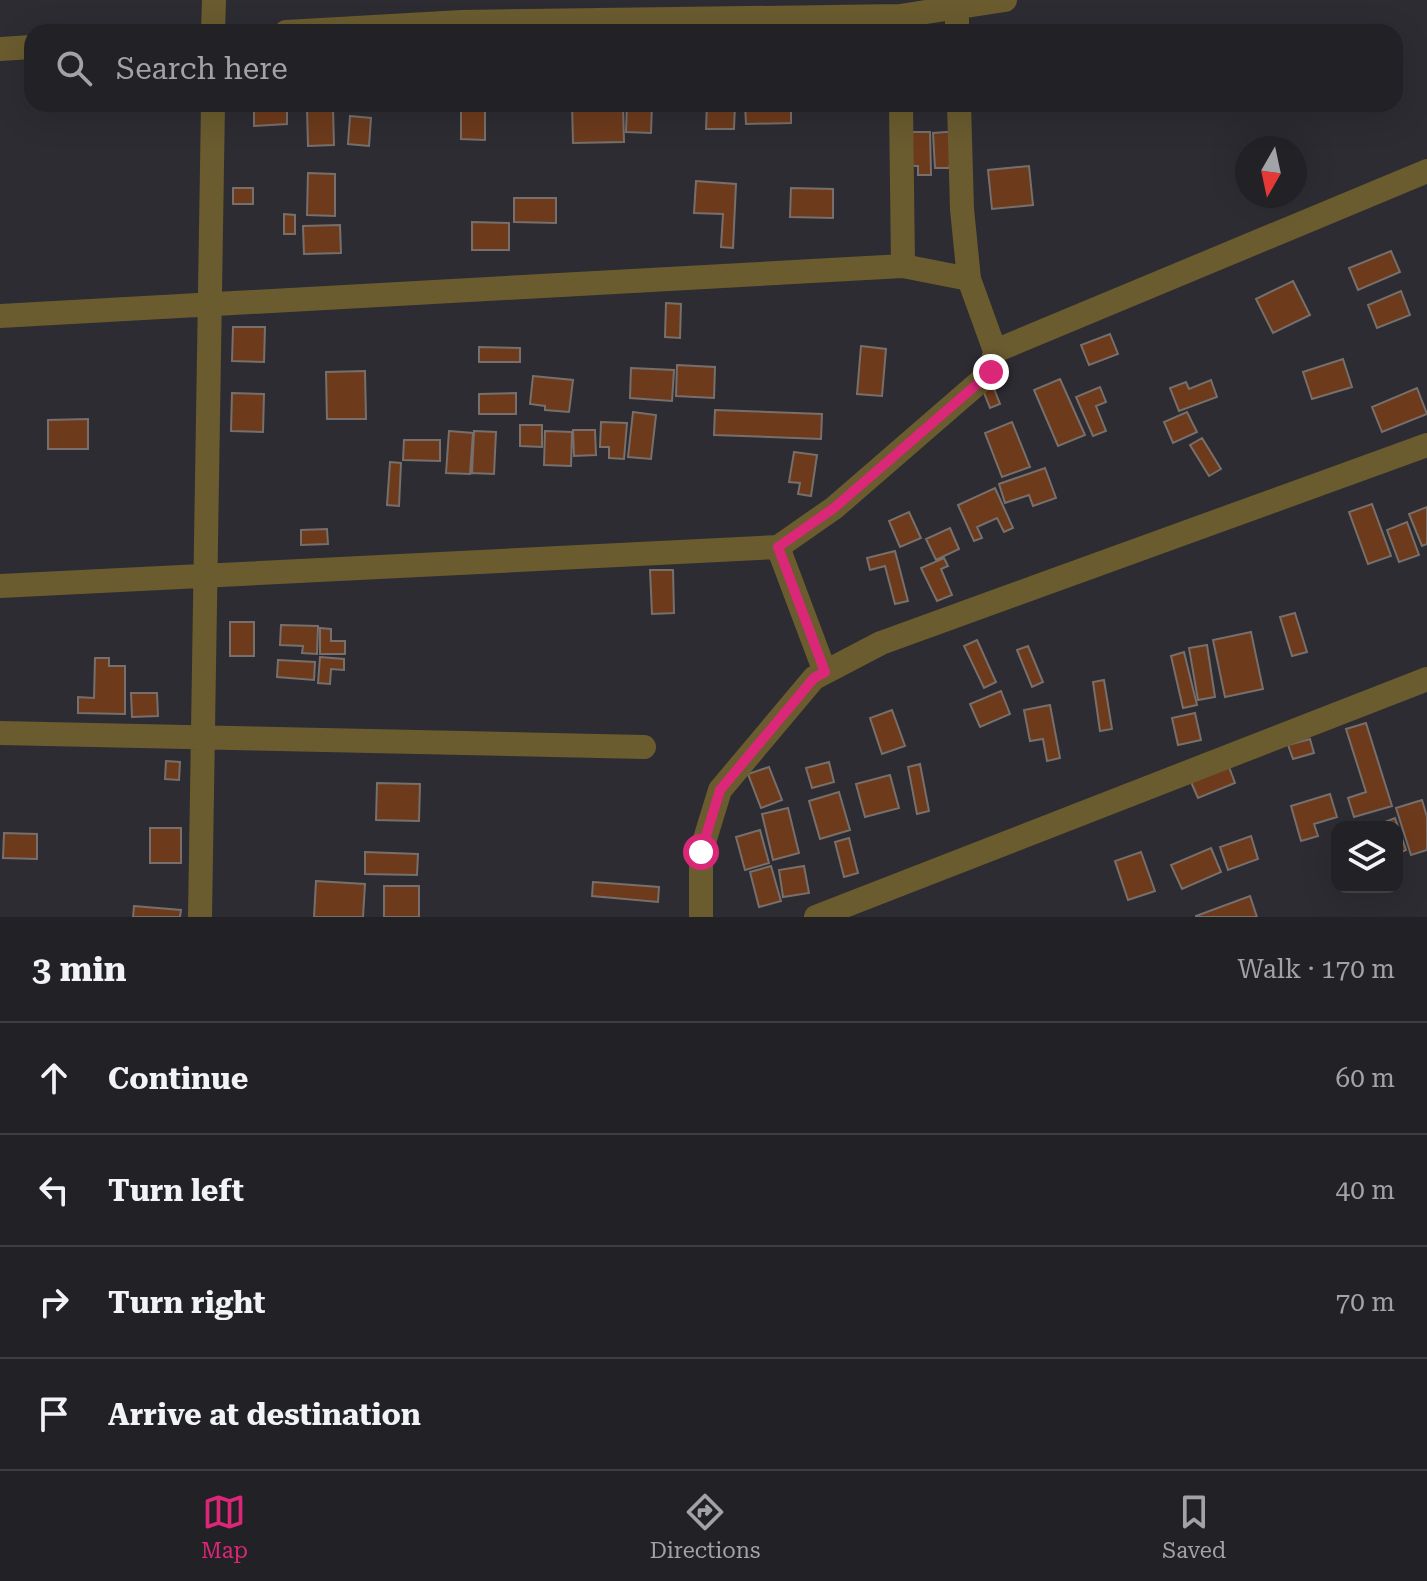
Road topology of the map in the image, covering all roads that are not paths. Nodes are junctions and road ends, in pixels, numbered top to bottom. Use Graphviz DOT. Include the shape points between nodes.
graph roads {
  1 [pos="214,0"];
  2 [pos="1005,0"];
  3 [pos="957,13"];
  4 [pos="213,24"];
  5 [pos="427,24"];
  6 [pos="900,24"];
  7 [pos="24,48"];
  8 [pos="0,49"];
  9 [pos="213,112"];
  10 [pos="901,112"];
  11 [pos="959,112"];
  12 [pos="1427,171"];
  13 [pos="903,266"];
  14 [pos="969,279"];
  15 [pos="210,304"];
  16 [pos="0,316"];
  17 [pos="995,351"];
  18 [pos="1427,445"];
  19 [pos="778,547"];
  20 [pos="205,576"];
  21 [pos="0,586"];
  22 [pos="825,672"];
  23 [pos="1427,679"];
  24 [pos="0,733"];
  25 [pos="203,738"];
  26 [pos="644,747"];
  27 [pos="200,917"];
  28 [pos="701,917"];
  29 [pos="816,917"];
  1 -- 4 [label="street"];
  2 -- 3 [label="street"];
  3 -- 6 [label="street"];
  5 -- 6 [label="street"];
  7 -- 8 [label="street"];
  9 -- 15 [label="street"];
  10 -- 13 [label="street"];
  11 -- 14 [label="street"];
  12 -- 17 [label="street"];
  13 -- 14 [label="street"];
  13 -- 15 [label="street"];
  14 -- 17 [label="street"];
  15 -- 16 [label="street"];
  15 -- 20 [label="street"];
  17 -- 19 [label="street" via="991,372 834,508"];
  18 -- 22 [label="street" via="881,643"];
  19 -- 20 [label="street"];
  19 -- 22 [label="street"];
  20 -- 21 [label="street"];
  20 -- 25 [label="street"];
  22 -- 28 [label="street" via="814,678 720,790 701,852"];
  23 -- 29 [label="street"];
  24 -- 25 [label="street"];
  25 -- 26 [label="street"];
  25 -- 27 [label="street"];
}
